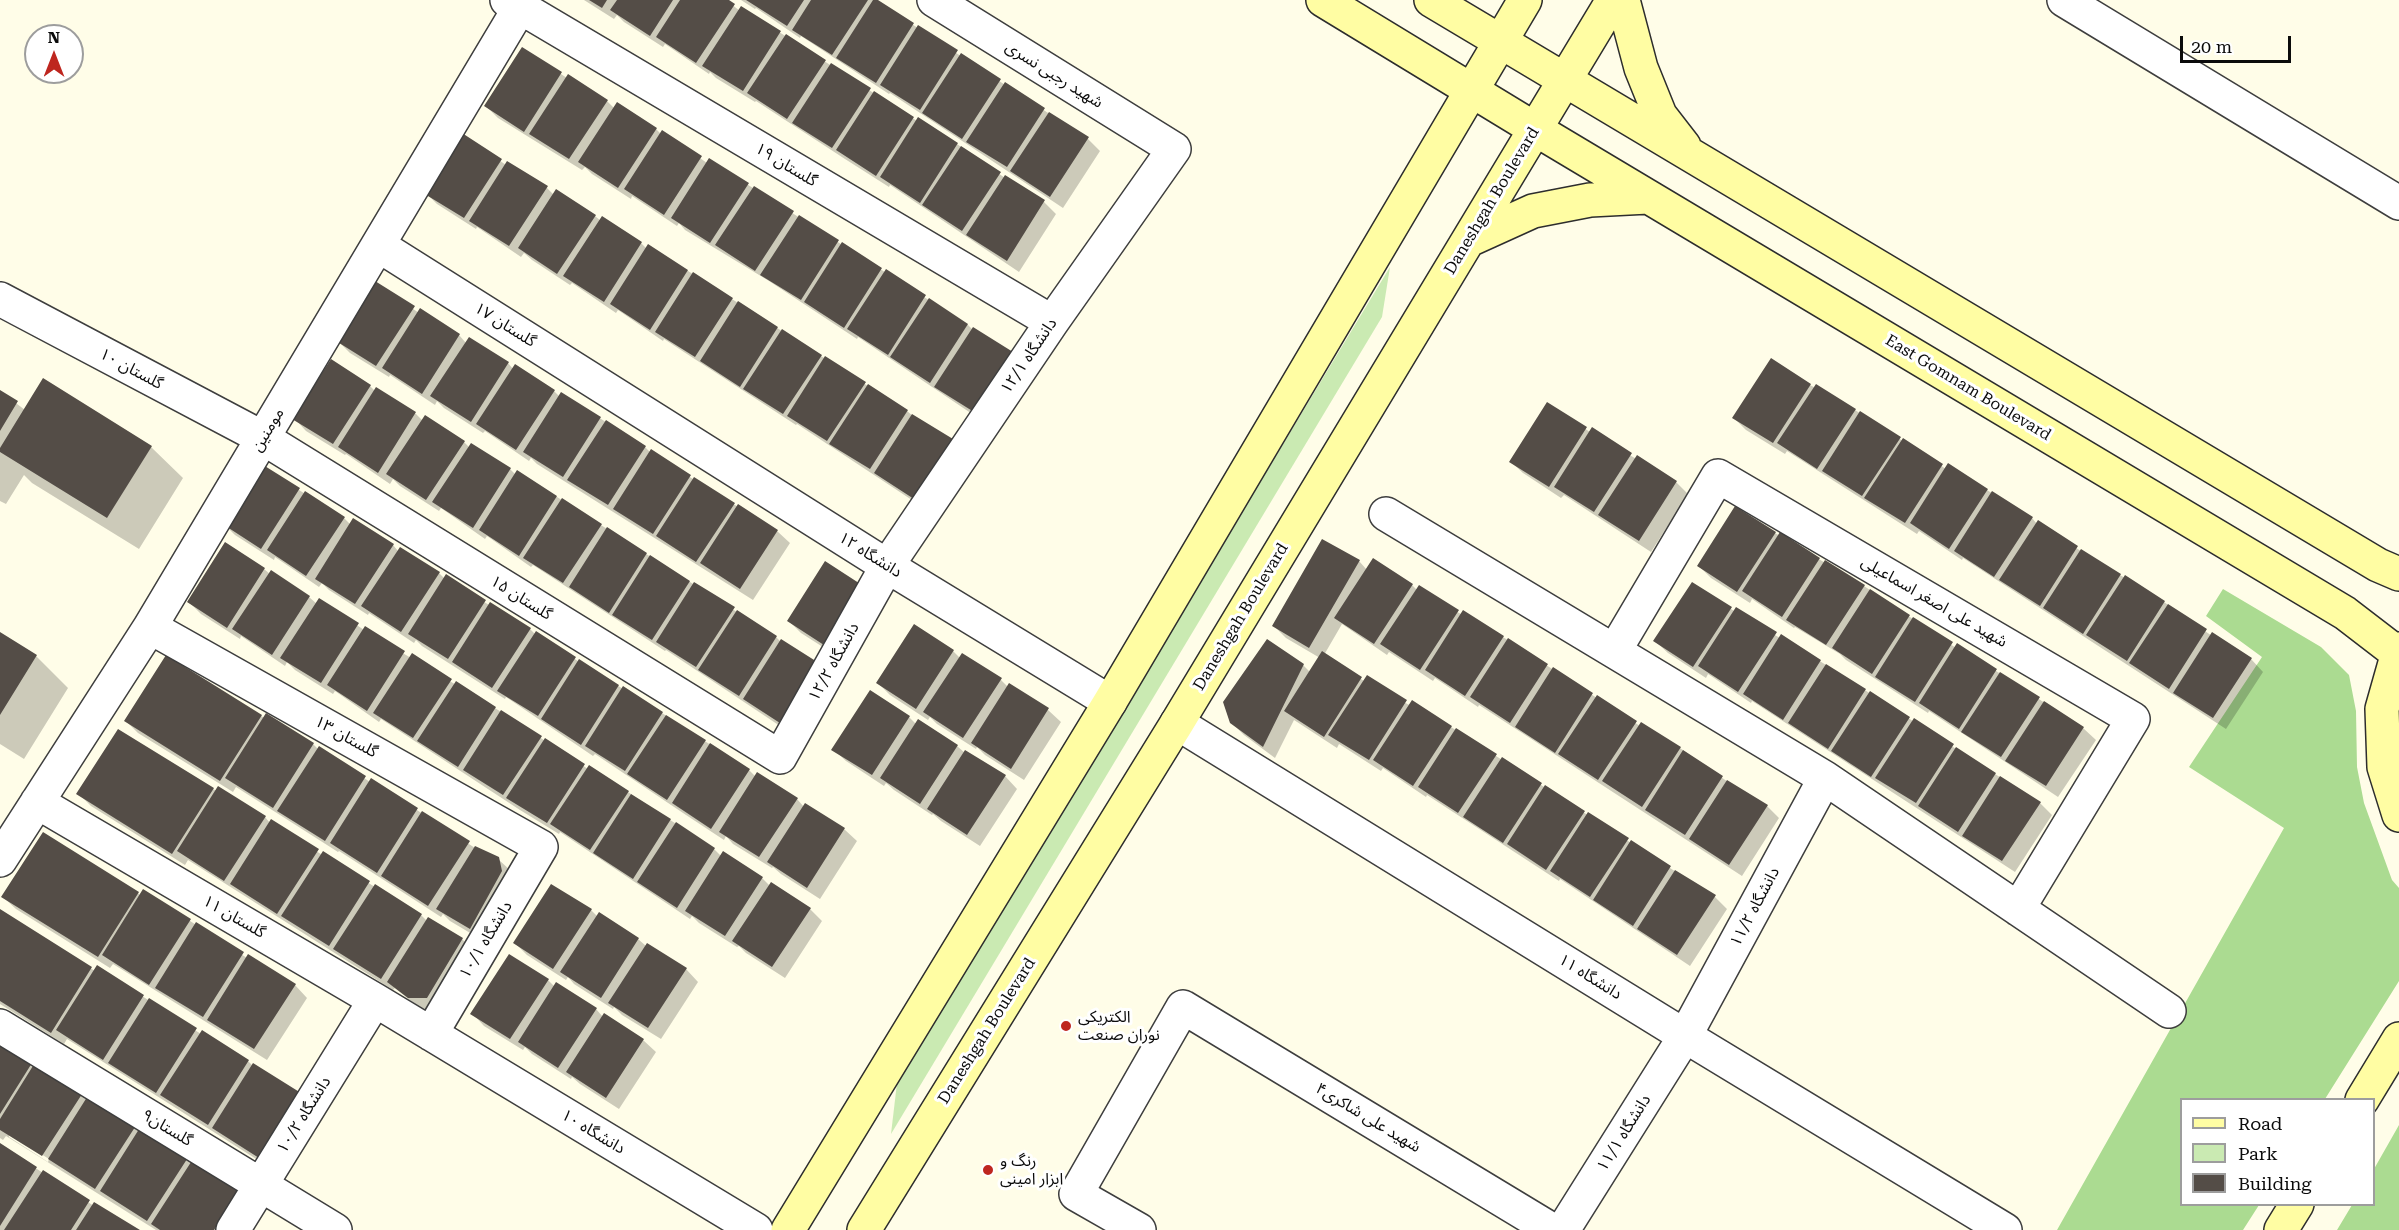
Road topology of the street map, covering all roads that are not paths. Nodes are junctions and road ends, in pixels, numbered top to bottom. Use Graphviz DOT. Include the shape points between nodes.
graph roads {
  1 [pos="934,0"];
  2 [pos="1323,0"];
  3 [pos="1431,0"];
  4 [pos="1525,0"];
  5 [pos="1613,0"];
  6 [pos="1623,0"];
  7 [pos="513,3"];
  8 [pos="2078,4"];
  9 [pos="1500,41"];
  10 [pos="1565,80"];
  11 [pos="1471,90"];
  12 [pos="1535,129"];
  13 [pos="1174,149"];
  14 [pos="1690,155"];
  15 [pos="1647,197"];
  16 [pos="2399,203"];
  17 [pos="1469,240"];
  18 [pos="378,245"];
  19 [pos="0,299"];
  20 [pos="1052,322"];
  21 [pos="632,405"];
  22 [pos="263,438"];
  23 [pos="1386,514"];
  24 [pos="887,566"];
  25 [pos="2399,574"];
  26 [pos="150,627"];
  27 [pos="1615,650"];
  28 [pos="2398,651"];
  29 [pos="1110,702"];
  30 [pos="1177,723"];
  31 [pos="780,757"];
  32 [pos="1825,778"];
  33 [pos="37,802"];
  34 [pos="2399,815"];
  35 [pos="541,847"];
  36 [pos="0,860"];
  37 [pos="2018,909"];
  38 [pos="375,1000"];
  39 [pos="2169,1011"];
  40 [pos="0,1026"];
  41 [pos="431,1034"];
  42 [pos="1685,1036"];
  43 [pos="2399,1039"];
  44 [pos="2363,1098"];
  45 [pos="261,1185"];
  46 [pos="2296,1206"];
  47 [pos="234,1230"];
  48 [pos="335,1230"];
  49 [pos="756,1230"];
  50 [pos="788,1230"];
  51 [pos="864,1230"];
  52 [pos="1139,1230"];
  53 [pos="1552,1230"];
  54 [pos="1563,1230"];
  55 [pos="2005,1230"];
  56 [pos="2281,1230"];
  1 -- 13 [label="street, شهید رجبی نسری"];
  2 -- 11 [label="main road, East Gomnam Boulevard"];
  3 -- 9 [label="main road"];
  4 -- 9 [label="main road"];
  5 -- 10 [label="main road, Daneshgah Boulevard"];
  6 -- 14 [label="main road" via="1641,68 1660,115"];
  7 -- 18 [label="street, مومنین"];
  7 -- 20 [label="street, گلستان ۱۹"];
  8 -- 16 [label="street"];
  9 -- 10 [label="main road"];
  9 -- 11 [label="main road"];
  10 -- 12 [label="main road, Daneshgah Boulevard"];
  10 -- 14 [label="main road"];
  11 -- 12 [label="main road, East Gomnam Boulevard"];
  11 -- 29 [label="main road"];
  12 -- 15 [label="main road, East Gomnam Boulevard"];
  12 -- 17 [label="main road, Daneshgah Boulevard"];
  13 -- 20 [label="street, دانشگاه ۱۲/۱"];
  14 -- 25 [label="main road" via="2357,553"];
  15 -- 17 [label="main road" via="1590,200 1533,211"];
  15 -- 28 [label="main road, East Gomnam Boulevard" via="2345,614"];
  17 -- 30 [label="main road, Daneshgah Boulevard"];
  18 -- 21 [label="street, گلستان ۱۷"];
  18 -- 22 [label="street, مومنین"];
  19 -- 22 [label="street, گلستان ۱۰"];
  20 -- 24 [label="street, دانشگاه ۱۲/۱"];
  21 -- 24 [label="street, دانشگاه ۱۲"];
  22 -- 26 [label="street, مومنین"];
  22 -- 31 [label="street, گلستان ۱۵"];
  23 -- 27 [label="street"];
  24 -- 29 [label="street, دانشگاه ۱۲"];
  24 -- 31 [label="street, دانشگاه ۱۲/۲"];
  26 -- 33 [label="street, مومنین"];
  26 -- 35 [label="street, گلستان ۱۳"];
  27 -- 32 [label="street"];
  27 -- 37 [label="street, شهید علی اصغر اسماعیلی" via="1719,476 2133,720"];
  28 -- 34 [label="main road" via="2382,709 2384,767"];
  29 -- 50 [label="main road"];
  30 -- 42 [label="street, دانشگاه ۱۱"];
  30 -- 51 [label="main road, Daneshgah Boulevard"];
  32 -- 37 [label="street"];
  32 -- 42 [label="street, دانشگاه ۱۱/۲"];
  33 -- 36 [label="street, مومنین"];
  33 -- 38 [label="street, گلستان ۱۱"];
  35 -- 41 [label="street, دانشگاه ۱۰/۱"];
  37 -- 39 [label="street"];
  38 -- 41 [label="street, گلستان ۱۱"];
  38 -- 45 [label="street, دانشگاه ۱۰/۲"];
  40 -- 45 [label="street, گلستان۹"];
  41 -- 49 [label="street, دانشگاه ۱۰"];
  42 -- 54 [label="street, دانشگاه ۱۱/۱"];
  42 -- 55 [label="street, دانشگاه ۱۱"];
  43 -- 44 [label="main road"];
  45 -- 47 [label="street, دانشگاه ۱۰/۲"];
  45 -- 48 [label="street, گلستان۹"];
  46 -- 56 [label="main road"];
  52 -- 53 [label="street, شهید علی شاکری۴" via="1076,1194 1183,1007"];
}
